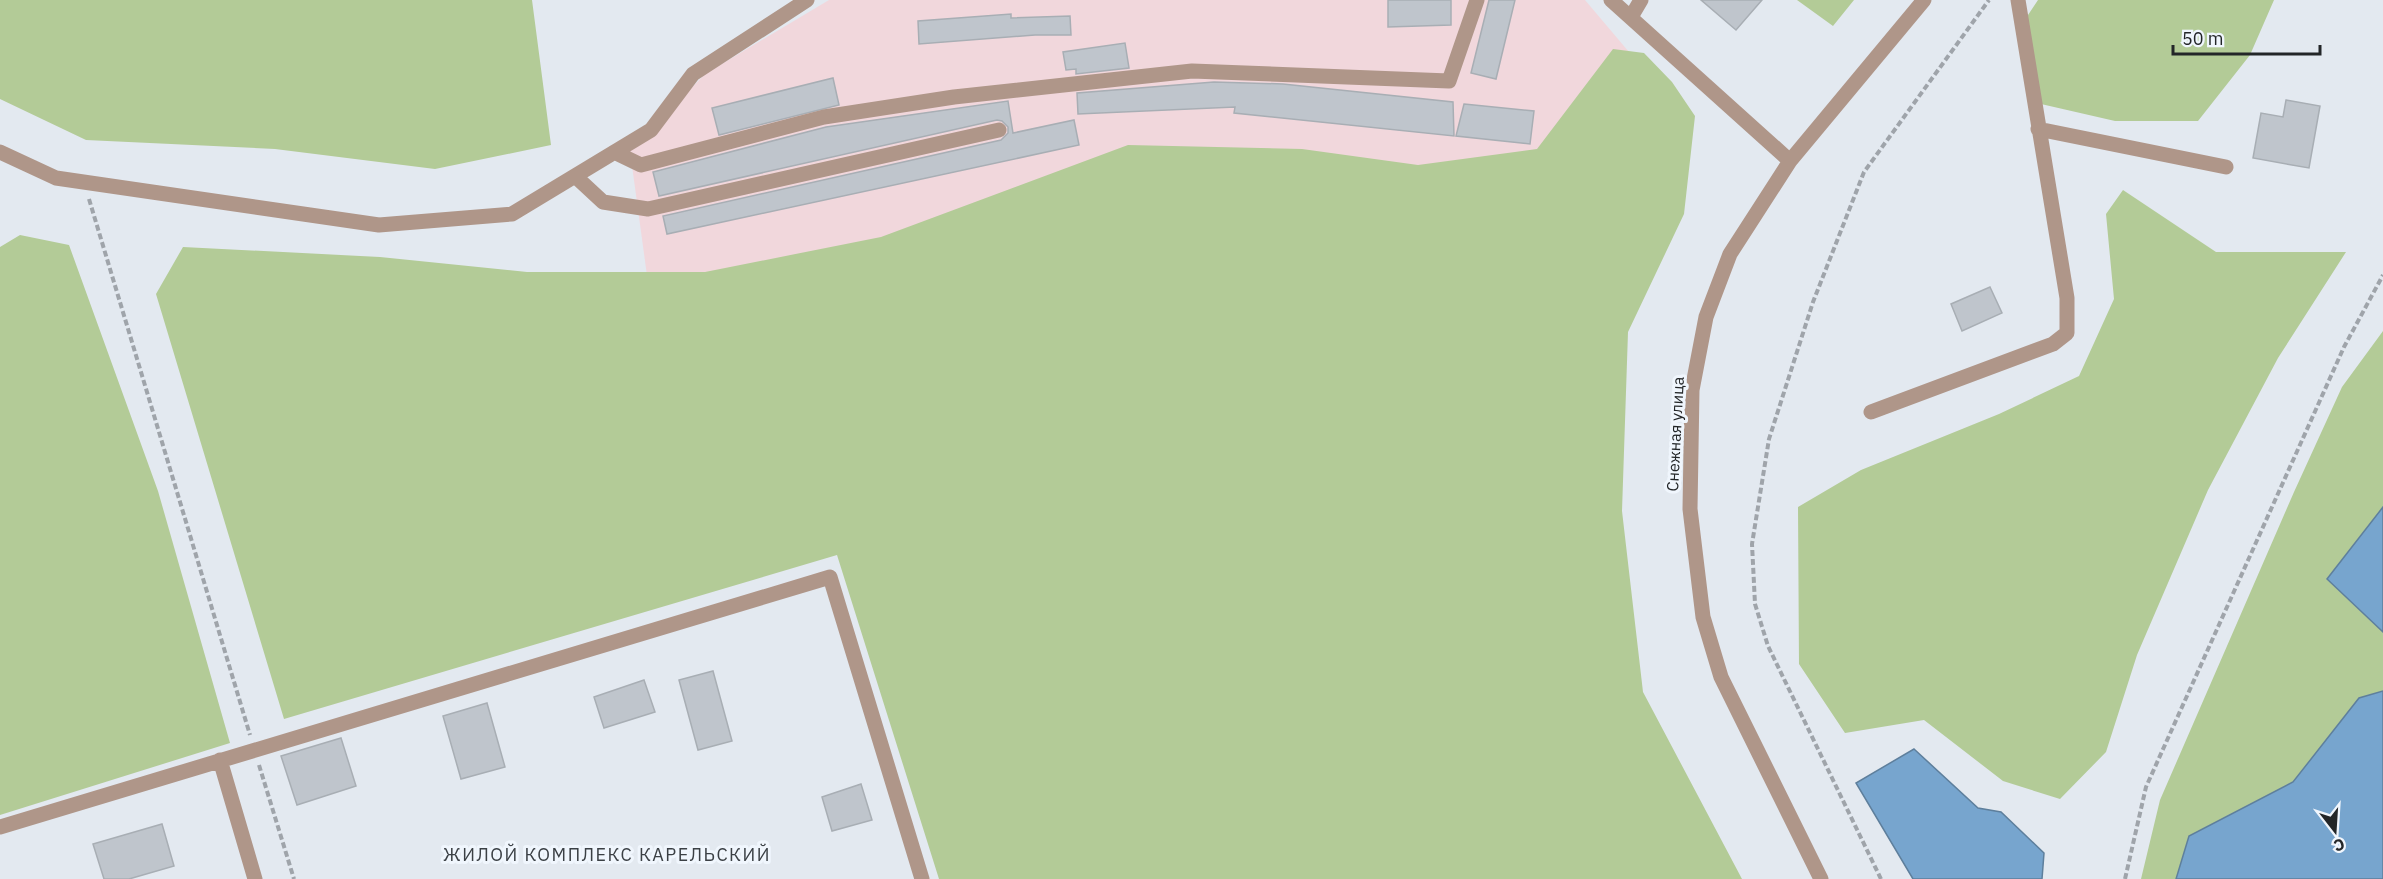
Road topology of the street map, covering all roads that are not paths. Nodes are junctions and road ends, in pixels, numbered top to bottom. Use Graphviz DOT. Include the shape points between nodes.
graph roads {
  1 [pos="807,0"];
  2 [pos="1477,0"];
  3 [pos="1611,0"];
  4 [pos="1641,0"];
  5 [pos="1924,0"];
  6 [pos="2018,0"];
  7 [pos="1631,17"];
  8 [pos="2038,129"];
  9 [pos="999,130"];
  10 [pos="614,152"];
  11 [pos="0,153"];
  12 [pos="1790,161"];
  13 [pos="2226,167"];
  14 [pos="575,176"];
  15 [pos="1870,412"];
  16 [pos="220,760"];
  17 [pos="0,827"];
  18 [pos="255,879"];
  19 [pos="922,879"];
  20 [pos="1821,879"];
  1 -- 10 [label="street" via="693,74 651,129"];
  2 -- 10 [label="street" via="1449,81 1192,71 954,97 824,117 641,165"];
  3 -- 7 [label="street"];
  4 -- 7 [label="street"];
  5 -- 12 [label="street, Снежная улица"];
  6 -- 8 [label="street"];
  7 -- 12 [label="street"];
  8 -- 13 [label="street"];
  8 -- 15 [label="street" via="2067,298 2067,333 2053,344"];
  9 -- 14 [label="street" via="648,209 603,202"];
  10 -- 14 [label="street"];
  11 -- 14 [label="street" via="56,178 379,225 512,214"];
  12 -- 20 [label="street, Снежная улица" via="1730,254 1706,317 1692,390 1690,508 1703,617 1721,677"];
  16 -- 17 [label="street"];
  16 -- 18 [label="street"];
  16 -- 19 [label="street" via="830,577"];
}
